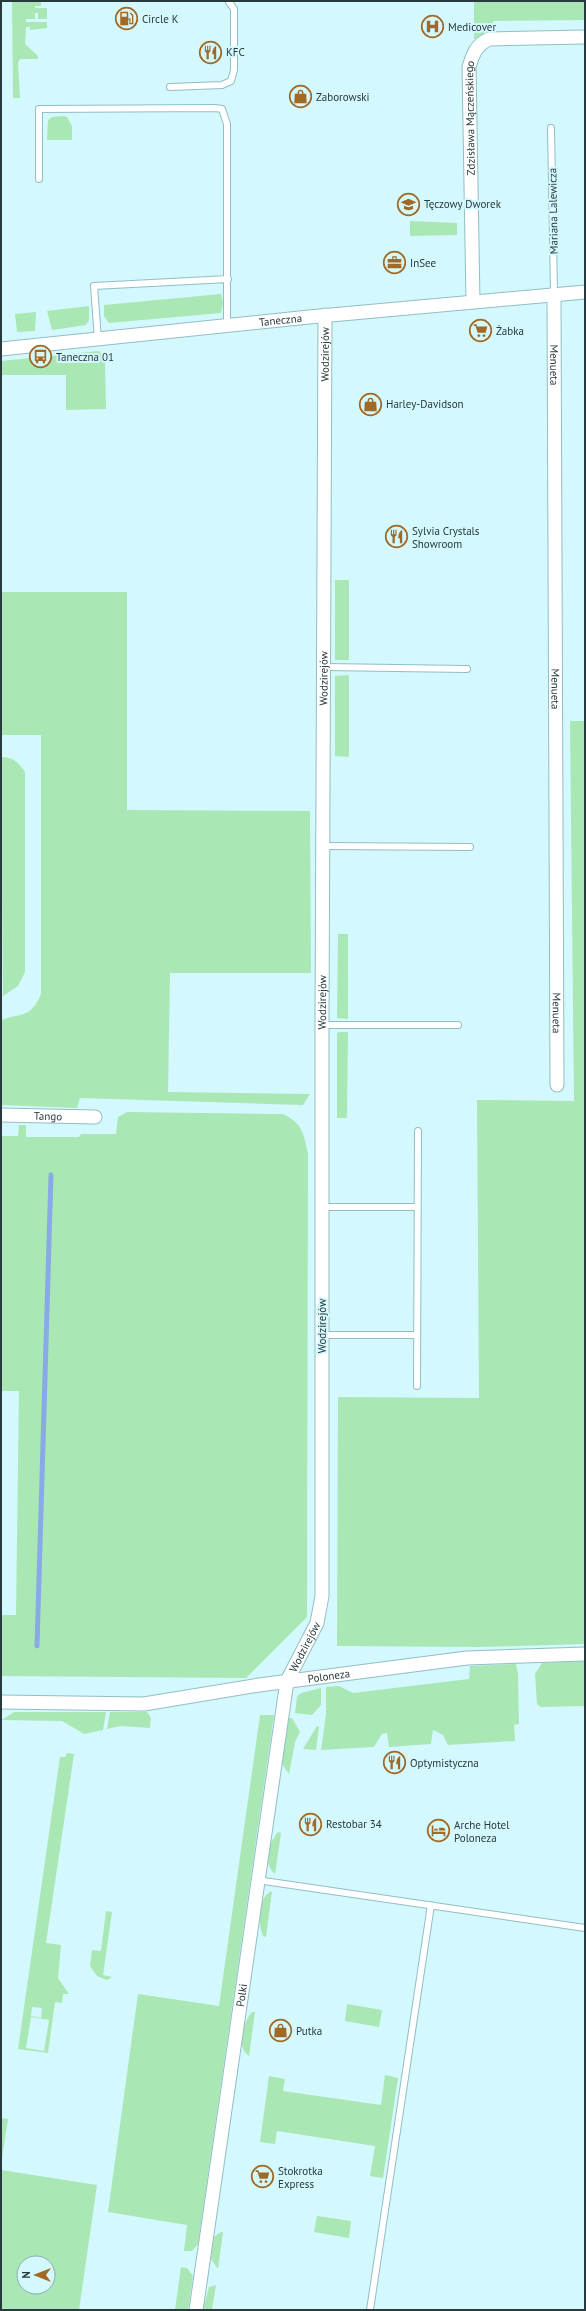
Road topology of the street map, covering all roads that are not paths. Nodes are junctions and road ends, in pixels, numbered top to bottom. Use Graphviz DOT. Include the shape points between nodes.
graph roads {
  1 [pos="229,2"];
  2 [pos="585,37"];
  3 [pos="170,87"];
  4 [pos="551,128"];
  5 [pos="39,179"];
  6 [pos="228,279"];
  7 [pos="585,292"];
  8 [pos="554,294"];
  9 [pos="472,302"];
  10 [pos="325,315"];
  11 [pos="227,325"];
  12 [pos="98,339"];
  13 [pos="1,349"];
  14 [pos="324,667"];
  15 [pos="467,669"];
  16 [pos="323,846"];
  17 [pos="470,847"];
  18 [pos="322,1025"];
  19 [pos="458,1025"];
  20 [pos="557,1085"];
  21 [pos="1,1115"];
  22 [pos="95,1117"];
  23 [pos="418,1131"];
  24 [pos="322,1207"];
  25 [pos="417,1207"];
  26 [pos="322,1335"];
  27 [pos="417,1335"];
  28 [pos="417,1386"];
  29 [pos="585,1654"];
  30 [pos="287,1681"];
  31 [pos="1,1702"];
  32 [pos="257,1880"];
  33 [pos="431,1905"];
  34 [pos="585,1928"];
  35 [pos="196,2310"];
  36 [pos="370,2310"];
  1 -- 3 [label="lane" via="234,9 234,70 231,81 222,85"];
  2 -- 9 [label="street, Zdzisława Mączeńskiego" via="489,39 476,48 472,55 469,67"];
  4 -- 8 [label="lane, Mariana Lalewicza"];
  5 -- 6 [label="lane" via="39,109 219,108 226,116 227,124"];
  6 -- 11 [label="lane"];
  6 -- 12 [label="lane" via="94,286"];
  7 -- 8 [label="street, Taneczna"];
  8 -- 9 [label="street, Taneczna"];
  8 -- 20 [label="street, Menueta"];
  9 -- 10 [label="street, Taneczna"];
  10 -- 11 [label="street, Taneczna"];
  10 -- 14 [label="street, Wodzirejów"];
  11 -- 12 [label="street, Taneczna"];
  12 -- 13 [label="street, Taneczna"];
  14 -- 15 [label="lane"];
  14 -- 16 [label="street, Wodzirejów"];
  16 -- 17 [label="lane"];
  16 -- 18 [label="street, Wodzirejów"];
  18 -- 19 [label="lane"];
  18 -- 24 [label="street, Wodzirejów"];
  21 -- 22 [label="street, Tango"];
  23 -- 25 [label="lane"];
  24 -- 25 [label="lane"];
  24 -- 26 [label="street, Wodzirejów"];
  25 -- 27 [label="lane"];
  26 -- 27 [label="lane"];
  26 -- 30 [label="street, Wodzirejów" via="322,1596 316,1623"];
  27 -- 28 [label="lane"];
  29 -- 30 [label="street, Poloneza" via="467,1658"];
  30 -- 31 [label="street, Poloneza" via="144,1704"];
  30 -- 32 [label="street, Polki"];
  32 -- 33 [label="lane"];
  32 -- 35 [label="street, Polki"];
  33 -- 34 [label="lane"];
  33 -- 36 [label="lane"];
}
